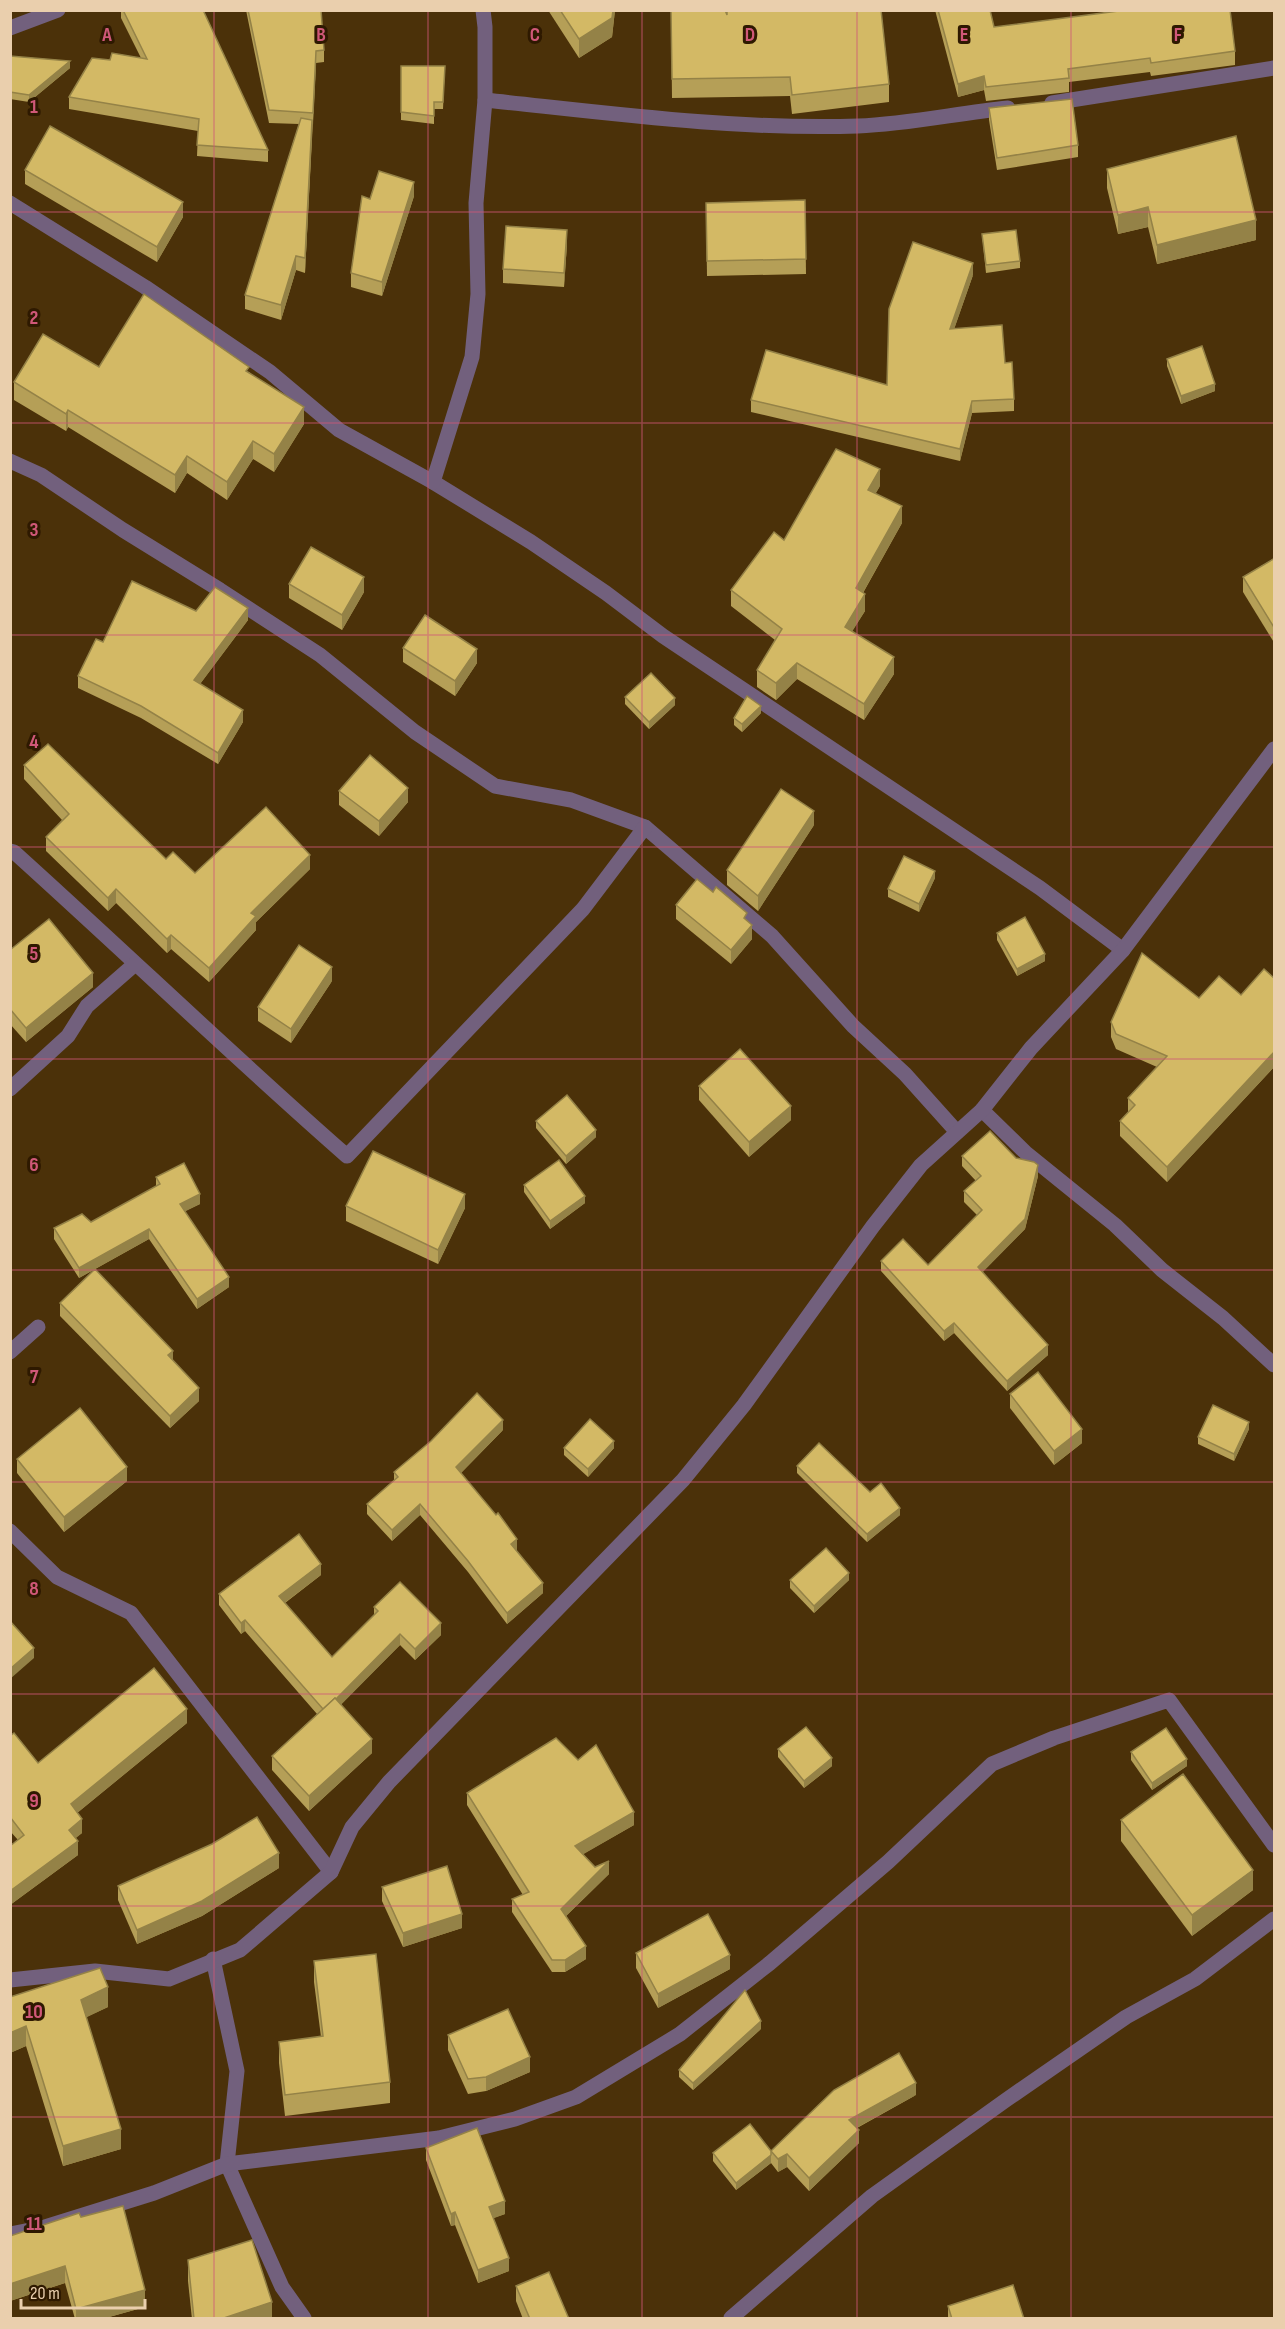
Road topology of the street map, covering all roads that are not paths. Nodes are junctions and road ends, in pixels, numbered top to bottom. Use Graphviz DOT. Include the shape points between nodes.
graph roads {
  1 [pos="58,10"];
  2 [pos="483,10"];
  3 [pos="10,28"];
  4 [pos="1275,68"];
  5 [pos="485,100"];
  6 [pos="10,203"];
  7 [pos="10,461"];
  8 [pos="433,482"];
  9 [pos="1275,749"];
  10 [pos="645,827"];
  11 [pos="10,851"];
  12 [pos="1123,950"];
  13 [pos="135,964"];
  14 [pos="10,1089"];
  15 [pos="982,1110"];
  16 [pos="957,1131"];
  17 [pos="38,1327"];
  18 [pos="10,1352"];
  19 [pos="1275,1365"];
  20 [pos="10,1531"];
  21 [pos="1275,1845"];
  22 [pos="331,1872"];
  23 [pos="1275,1918"];
  24 [pos="213,1959"];
  25 [pos="10,1980"];
  26 [pos="227,2164"];
  27 [pos="10,2234"];
  28 [pos="304,2319"];
  29 [pos="731,2319"];
  1 -- 3 [label="street"];
  2 -- 5 [label="street"];
  4 -- 5 [label="street" via="1076,101 857,126 667,120"];
  5 -- 8 [label="street" via="476,203 478,294 472,357"];
  6 -- 8 [label="street" via="145,287 270,372 339,430"];
  7 -- 10 [label="street" via="41,475 320,655 415,732 495,786 571,800"];
  8 -- 12 [label="street" via="541,549 663,636 1040,888"];
  9 -- 12 [label="street"];
  10 -- 13 [label="street" via="583,909 347,1156"];
  10 -- 16 [label="street" via="772,936"];
  11 -- 13 [label="street"];
  12 -- 15 [label="street" via="1031,1048"];
  13 -- 14 [label="street" via="87,1006 68,1036"];
  15 -- 16 [label="street"];
  15 -- 19 [label="street" via="1026,1153"];
  16 -- 22 [label="street" via="921,1165 873,1226 744,1405 683,1480 389,1782 352,1827"];
  17 -- 18 [label="street"];
  20 -- 22 [label="street" via="57,1577 131,1613"];
  21 -- 26 [label="street" via="1169,1700 1054,1738 992,1764 888,1862 770,1963 680,2034 576,2097 515,2119 439,2138"];
  22 -- 24 [label="street" via="240,1950"];
  23 -- 29 [label="street" via="1195,1978 1126,2018 872,2196"];
  24 -- 25 [label="street" via="169,1979 95,1971"];
  24 -- 26 [label="street" via="237,2071"];
  26 -- 27 [label="street" via="154,2193"];
  26 -- 28 [label="street" via="282,2287"];
}
